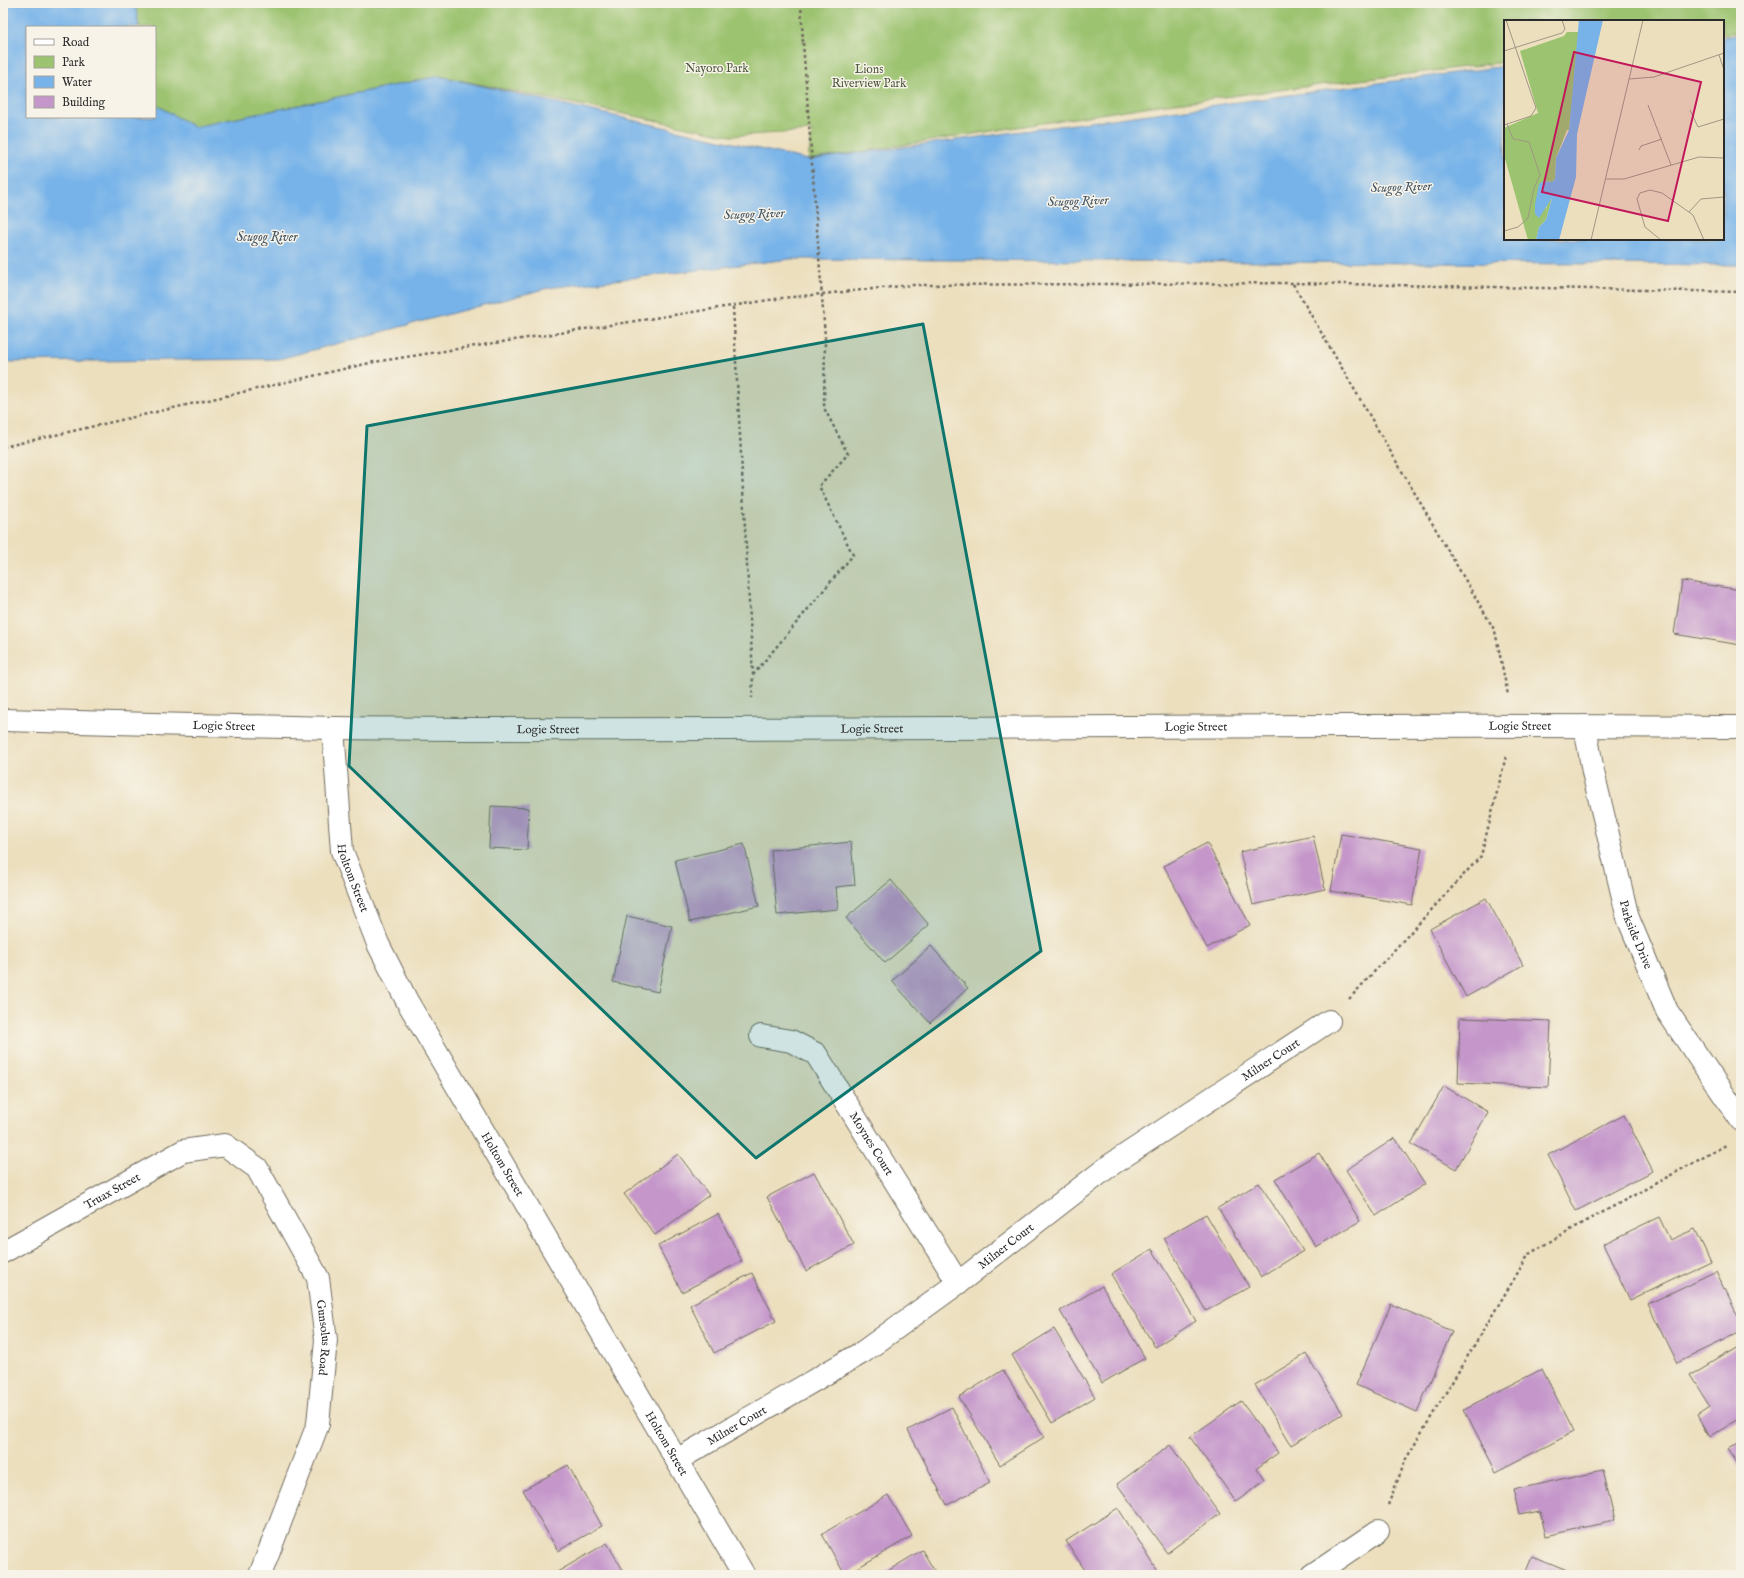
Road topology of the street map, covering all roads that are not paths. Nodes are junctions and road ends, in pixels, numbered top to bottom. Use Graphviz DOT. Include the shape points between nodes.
graph roads {
  1 [pos="3,720"];
  2 [pos="1585,726"];
  3 [pos="1741,727"];
  4 [pos="333,728"];
  5 [pos="1329,1021"];
  6 [pos="760,1036"];
  7 [pos="1741,1120"];
  8 [pos="225,1145"];
  9 [pos="3,1252"];
  10 [pos="958,1283"];
  11 [pos="677,1460"];
  12 [pos="1378,1531"];
  13 [pos="260,1575"];
  14 [pos="744,1575"];
  15 [pos="1314,1575"];
  1 -- 4 [label="street, Logie Street"];
  2 -- 3 [label="street, Logie Street"];
  2 -- 4 [label="street, Logie Street"];
  2 -- 7 [label="street, Parkside Drive" via="1593,772 1628,918 1667,1011"];
  4 -- 11 [label="street, Holtom Street" via="342,851 378,944 411,1008"];
  5 -- 10 [label="street, Milner Court" via="1109,1166"];
  6 -- 10 [label="street, Moynes Court" via="791,1041 816,1054"];
  8 -- 9 [label="street, Truax Street" via="183,1151"];
  8 -- 13 [label="street, Gunsolus Road" via="258,1168 318,1278 326,1340 318,1424"];
  10 -- 11 [label="street, Milner Court" via="863,1352"];
  11 -- 14 [label="street, Holtom Street"];
  12 -- 15 [label="street"];
}
